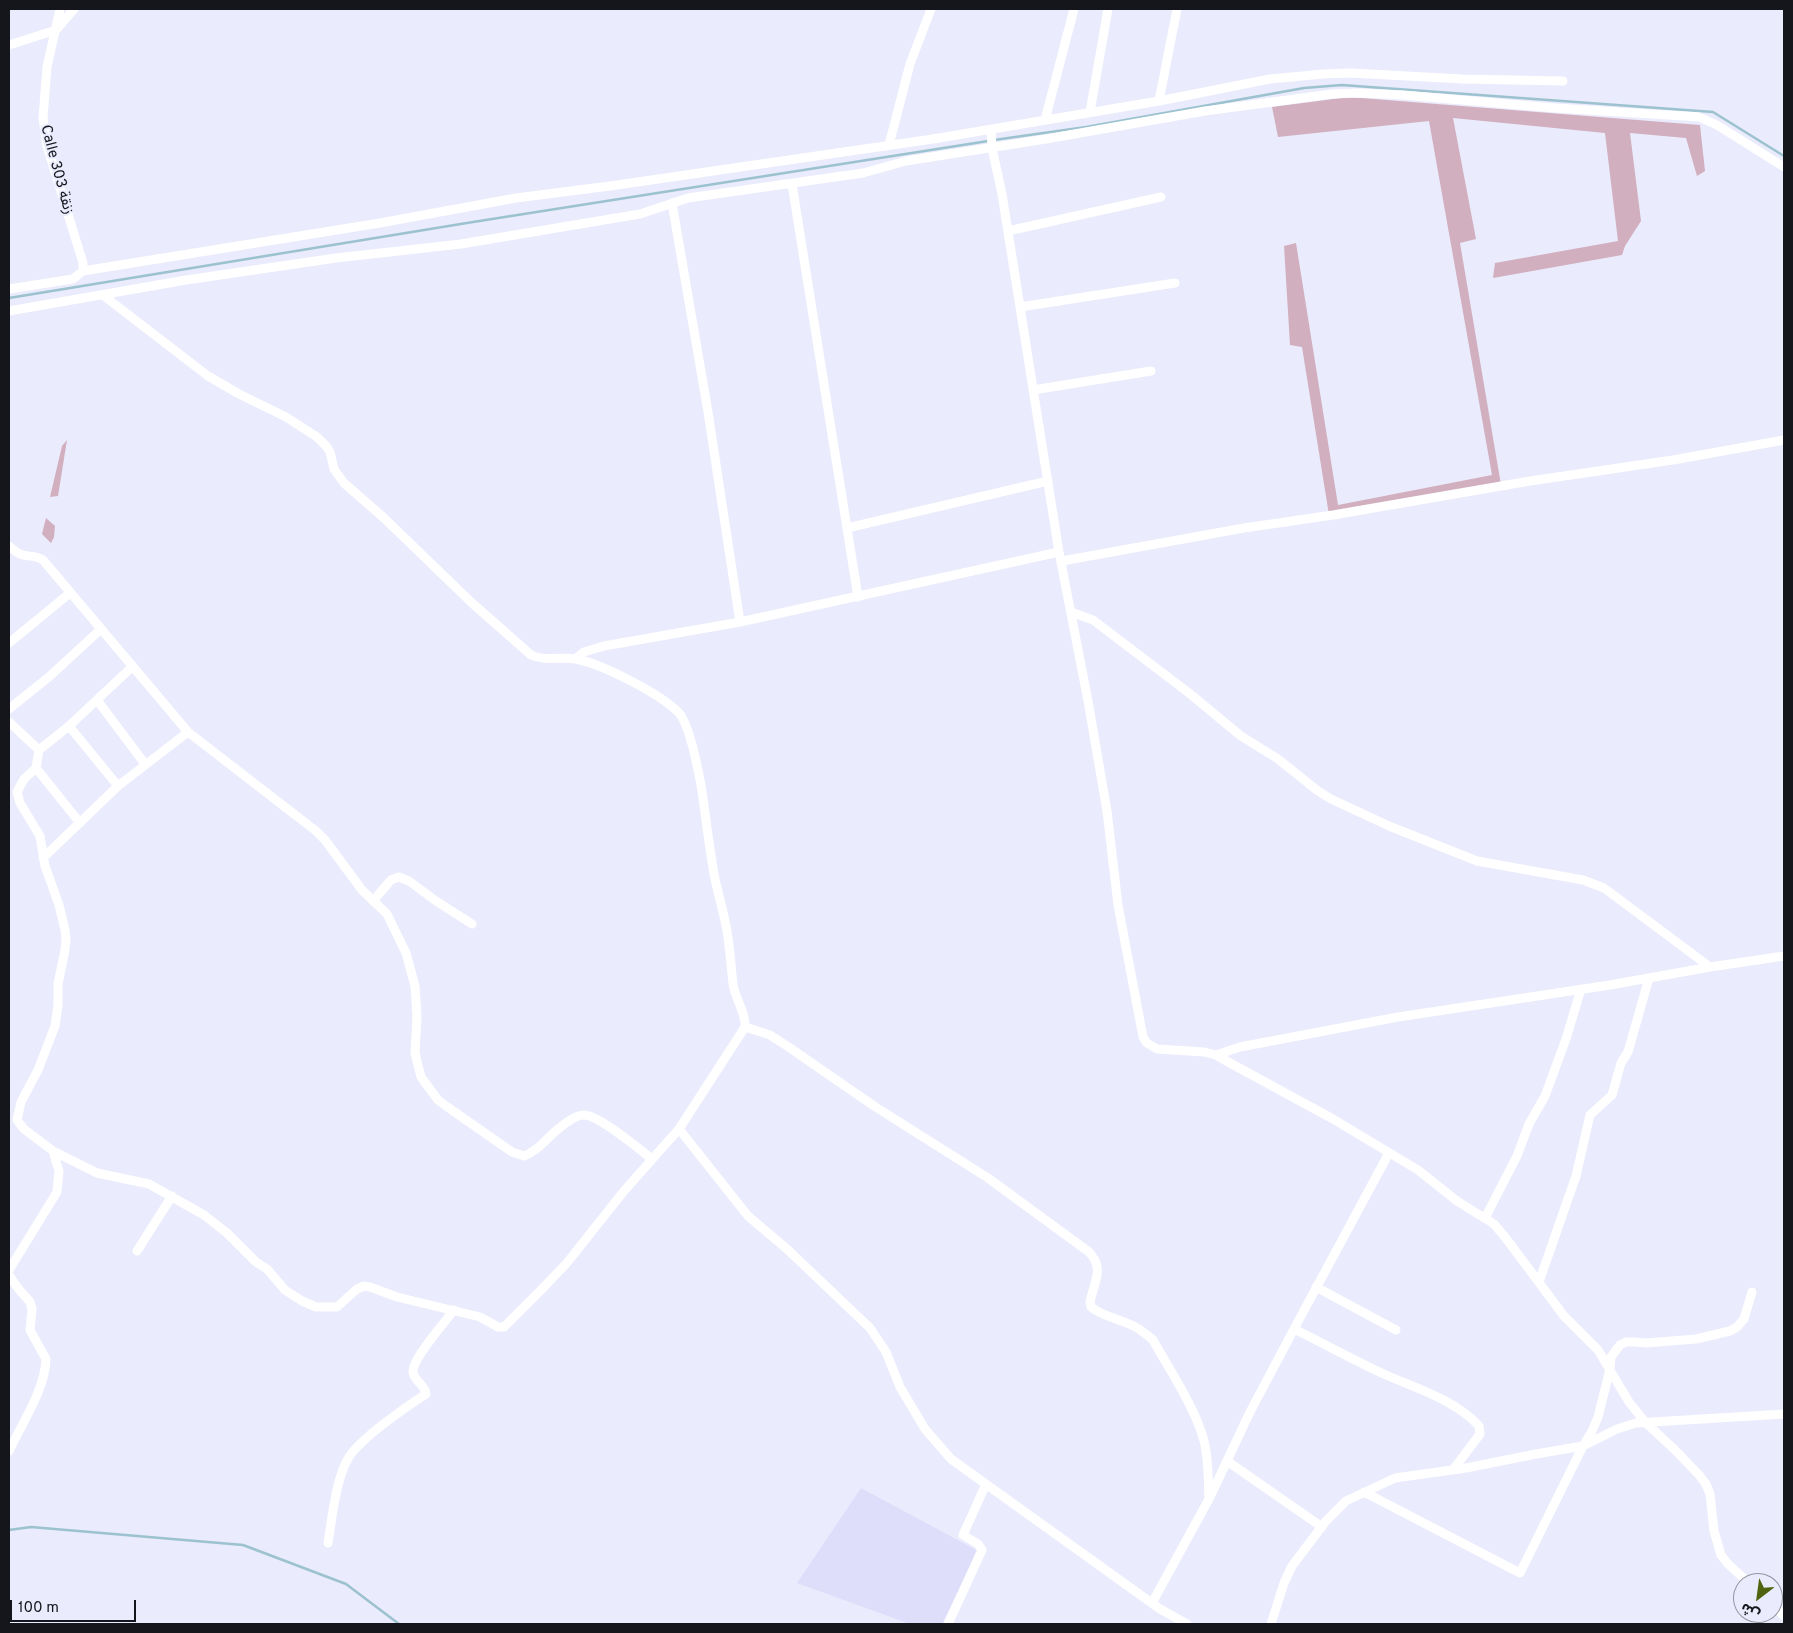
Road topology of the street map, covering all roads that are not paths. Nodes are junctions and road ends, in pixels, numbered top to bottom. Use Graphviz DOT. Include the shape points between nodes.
graph roads {
  1 [pos="60,9"];
  2 [pos="74,9"];
  3 [pos="930,9"];
  4 [pos="1074,9"];
  5 [pos="1108,9"];
  6 [pos="1177,9"];
  7 [pos="56,30"];
  8 [pos="9,45"];
  9 [pos="1563,81"];
  10 [pos="1159,101"];
  11 [pos="1090,112"];
  12 [pos="1045,120"];
  13 [pos="991,131"];
  14 [pos="889,146"];
  15 [pos="992,146"];
  16 [pos="1784,167"];
  17 [pos="792,184"];
  18 [pos="1161,196"];
  19 [pos="672,203"];
  20 [pos="1008,231"];
  21 [pos="84,271"];
  22 [pos="1175,283"];
  23 [pos="9,289"];
  24 [pos="104,296"];
  25 [pos="1020,307"];
  26 [pos="9,312"];
  27 [pos="1151,371"];
  28 [pos="1033,390"];
  29 [pos="1784,440"];
  30 [pos="1048,481"];
  31 [pos="847,528"];
  32 [pos="9,546"];
  33 [pos="1060,557"];
  34 [pos="70,593"];
  35 [pos="858,598"];
  36 [pos="1071,612"];
  37 [pos="740,622"];
  38 [pos="101,629"];
  39 [pos="9,643"];
  40 [pos="575,659"];
  41 [pos="133,666"];
  42 [pos="97,700"];
  43 [pos="9,709"];
  44 [pos="9,722"];
  45 [pos="68,726"];
  46 [pos="188,732"];
  47 [pos="38,750"];
  48 [pos="145,764"];
  49 [pos="36,768"];
  50 [pos="118,786"];
  51 [pos="80,823"];
  52 [pos="44,858"];
  53 [pos="373,902"];
  54 [pos="472,924"];
  55 [pos="1784,956"];
  56 [pos="1710,967"];
  57 [pos="1649,978"];
  58 [pos="1581,989"];
  59 [pos="745,1027"];
  60 [pos="1216,1055"];
  61 [pos="13,1123"];
  62 [pos="679,1130"];
  63 [pos="53,1151"];
  64 [pos="1389,1152"];
  65 [pos="652,1159"];
  66 [pos="172,1196"];
  67 [pos="1485,1218"];
  68 [pos="137,1251"];
  69 [pos="9,1270"];
  70 [pos="9,1274"];
  71 [pos="1539,1282"];
  72 [pos="1316,1287"];
  73 [pos="1752,1292"];
  74 [pos="454,1310"];
  75 [pos="1294,1329"];
  76 [pos="1396,1330"];
  77 [pos="1610,1369"];
  78 [pos="1784,1414"];
  79 [pos="1645,1422"];
  80 [pos="1583,1446"];
  81 [pos="9,1451"];
  82 [pos="1227,1461"];
  83 [pos="1453,1470"];
  84 [pos="986,1484"];
  85 [pos="1364,1492"];
  86 [pos="1209,1499"];
  87 [pos="1322,1526"];
  88 [pos="328,1543"];
  89 [pos="1738,1573"];
  90 [pos="1152,1603"];
  91 [pos="948,1624"];
  92 [pos="1187,1624"];
  93 [pos="1271,1624"];
  1 -- 7 [label="street, Calle 303 زنقة"];
  2 -- 7 [label="street"];
  3 -- 14 [label="street" via="910,64"];
  4 -- 12 [label="street"];
  5 -- 11 [label="street"];
  6 -- 10 [label="street"];
  7 -- 8 [label="street"];
  7 -- 21 [label="street, Calle 303 زنقة" via="46,67 42,118 47,146"];
  9 -- 10 [label="street" via="1323,74 1270,79"];
  10 -- 11 [label="street"];
  11 -- 12 [label="street"];
  12 -- 13 [label="street"];
  13 -- 14 [label="street"];
  13 -- 15 [label="street"];
  14 -- 21 [label="street" via="516,198"];
  15 -- 16 [label="street" via="1205,111 1359,93 1699,117"];
  15 -- 17 [label="street"];
  15 -- 20 [label="street"];
  17 -- 19 [label="street"];
  17 -- 31 [label="street"];
  18 -- 20 [label="street"];
  19 -- 24 [label="street" via="640,214 461,244 336,258 186,280"];
  19 -- 37 [label="street"];
  20 -- 25 [label="street"];
  21 -- 23 [label="street" via="73,279"];
  22 -- 25 [label="street"];
  24 -- 26 [label="street"];
  24 -- 40 [label="street" via="208,376 317,437 330,452 334,469 344,483 531,655 543,659"];
  25 -- 28 [label="street"];
  27 -- 28 [label="street"];
  28 -- 30 [label="street"];
  29 -- 33 [label="street"];
  30 -- 31 [label="street"];
  30 -- 33 [label="street"];
  31 -- 35 [label="street"];
  32 -- 34 [label="street" via="16,552 42,560"];
  33 -- 35 [label="street"];
  33 -- 36 [label="street"];
  34 -- 38 [label="street"];
  34 -- 39 [label="street"];
  35 -- 37 [label="street"];
  36 -- 56 [label="street" via="1093,620 1241,736 1331,799 1477,861 1597,884"];
  36 -- 60 [label="street" via="1107,811 1118,905 1143,1037 1158,1049"];
  37 -- 40 [label="street" via="604,646 584,652"];
  38 -- 41 [label="street"];
  38 -- 43 [label="street"];
  40 -- 59 [label="street" via="637,684 674,708 685,721 700,783 734,987"];
  41 -- 42 [label="street"];
  41 -- 46 [label="street"];
  42 -- 45 [label="street"];
  42 -- 48 [label="street"];
  44 -- 47 [label="street"];
  45 -- 47 [label="street"];
  45 -- 50 [label="street"];
  46 -- 48 [label="street"];
  46 -- 53 [label="street" via="316,831"];
  47 -- 49 [label="street"];
  48 -- 50 [label="street"];
  49 -- 51 [label="street"];
  49 -- 52 [label="street" via="24,779 17,792 40,836"];
  50 -- 51 [label="street"];
  51 -- 52 [label="street"];
  52 -- 61 [label="street" via="65,930 65,950 58,984 55,1026"];
  53 -- 54 [label="street" via="391,880 400,877"];
  53 -- 65 [label="street" via="387,914 406,953 415,986 417,1065 421,1077 438,1100 517,1155 532,1152 557,1130 584,1115 605,1124"];
  55 -- 56 [label="street"];
  56 -- 57 [label="street"];
  57 -- 58 [label="street"];
  57 -- 71 [label="street" via="1612,1095 1590,1115 1576,1176"];
  58 -- 60 [label="street" via="1398,1017 1240,1047"];
  58 -- 67 [label="street" via="1545,1096"];
  59 -- 62 [label="street"];
  59 -- 86 [label="street" via="770,1035 784,1044 988,1178 1089,1252 1098,1266 1091,1307 1130,1324 1153,1340 1196,1419 1204,1441"];
  60 -- 64 [label="street"];
  61 -- 63 [label="street"];
  62 -- 65 [label="street"];
  62 -- 84 [label="street" via="748,1216 870,1328 886,1352 900,1387 925,1429 951,1459"];
  63 -- 66 [label="street" via="97,1173 149,1184"];
  63 -- 69 [label="street" via="59,1171 57,1192"];
  64 -- 67 [label="street"];
  64 -- 72 [label="street"];
  65 -- 74 [label="street" via="566,1264 504,1327"];
  66 -- 68 [label="street"];
  66 -- 74 [label="street" via="227,1233 285,1290 316,1307 337,1307 364,1286 417,1303"];
  67 -- 71 [label="street" via="1506,1237"];
  70 -- 81 [label="street" via="30,1302 30,1330 46,1359 43,1380"];
  71 -- 77 [label="street" via="1564,1316 1598,1350"];
  72 -- 75 [label="street"];
  72 -- 76 [label="street"];
  73 -- 77 [label="street" via="1744,1319 1730,1331 1696,1339 1626,1342 1615,1350"];
  74 -- 88 [label="street" via="414,1367 414,1375 426,1394 379,1428 349,1457 340,1482"];
  75 -- 82 [label="street"];
  75 -- 83 [label="street" via="1444,1400 1473,1419 1480,1426 1480,1434"];
  77 -- 79 [label="street"];
  77 -- 80 [label="street" via="1598,1417"];
  78 -- 79 [label="street"];
  79 -- 80 [label="street" via="1617,1429"];
  79 -- 89 [label="street" via="1706,1484 1721,1555"];
  80 -- 83 [label="street"];
  80 -- 85 [label="street" via="1520,1573"];
  82 -- 86 [label="street"];
  82 -- 87 [label="street"];
  83 -- 85 [label="street" via="1403,1476"];
  84 -- 90 [label="street"];
  84 -- 91 [label="street" via="963,1534 982,1550"];
  85 -- 87 [label="street" via="1346,1502"];
  86 -- 90 [label="street"];
  87 -- 93 [label="street" via="1292,1566"];
  90 -- 92 [label="street"];
}
